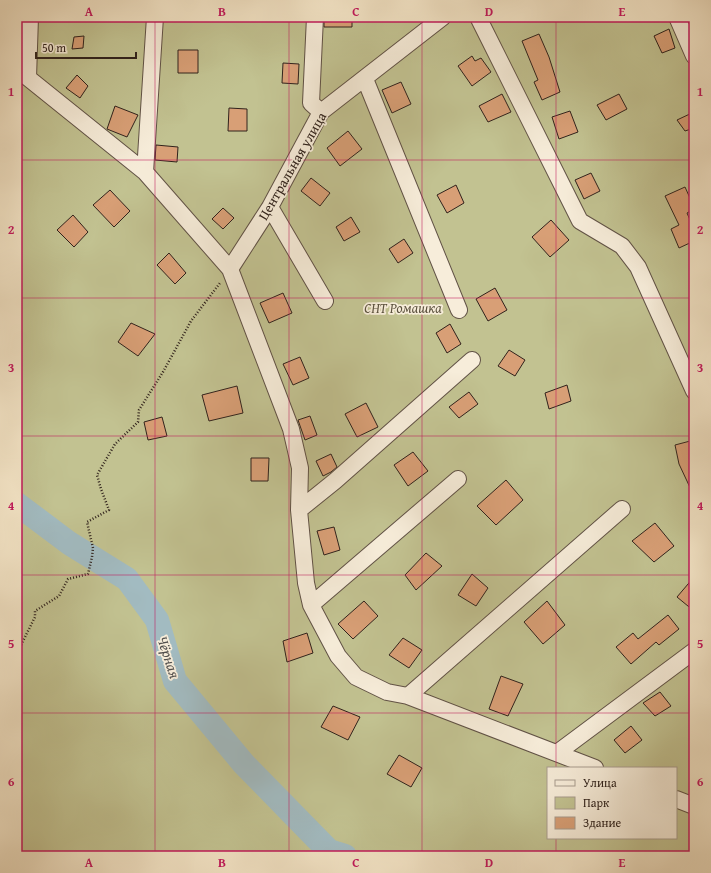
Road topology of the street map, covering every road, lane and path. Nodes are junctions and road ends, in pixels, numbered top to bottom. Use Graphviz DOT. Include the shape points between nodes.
graph roads {
  1 [pos="30,17"];
  2 [pos="155,17"];
  3 [pos="315,17"];
  4 [pos="443,17"];
  5 [pos="478,17"];
  6 [pos="677,17"];
  7 [pos="694,56"];
  8 [pos="22,74"];
  9 [pos="365,79"];
  10 [pos="321,112"];
  11 [pos="145,172"];
  12 [pos="270,207"];
  13 [pos="230,269"];
  14 [pos="325,301"];
  15 [pos="460,310"];
  16 [pos="472,360"];
  17 [pos="694,391"];
  18 [pos="458,479"];
  19 [pos="622,509"];
  20 [pos="299,510"];
  21 [pos="311,605"];
  22 [pos="694,651"];
  23 [pos="17,653"];
  24 [pos="408,696"];
  25 [pos="557,753"];
  26 [pos="592,767"];
  27 [pos="677,799"];
  28 [pos="694,806"];
  1 -- 8 [label="street"];
  2 -- 11 [label="street"];
  3 -- 10 [label="street" via="311,103"];
  4 -- 9 [label="street, Центральная улица"];
  5 -- 17 [label="street" via="580,221 622,246 638,267"];
  6 -- 7 [label="street"];
  8 -- 11 [label="street"];
  9 -- 10 [label="street, Центральная улица"];
  9 -- 15 [label="street"];
  10 -- 12 [label="street, Центральная улица"];
  11 -- 13 [label="street"];
  12 -- 13 [label="street, Центральная улица"];
  12 -- 14 [label="street"];
  13 -- 20 [label="street" via="291,429 300,468"];
  13 -- 23 [label="path" via="191,321 139,410 138,422 115,444 97,475 109,510 87,522 93,548 88,574 68,579 59,596 35,611 35,617"];
  16 -- 20 [label="street"];
  18 -- 21 [label="street"];
  19 -- 24 [label="street"];
  20 -- 21 [label="street" via="306,582"];
  21 -- 24 [label="street" via="338,656 356,677 387,692"];
  22 -- 25 [label="street"];
  24 -- 25 [label="street"];
  25 -- 26 [label="street"];
  27 -- 28 [label="street"];
}
